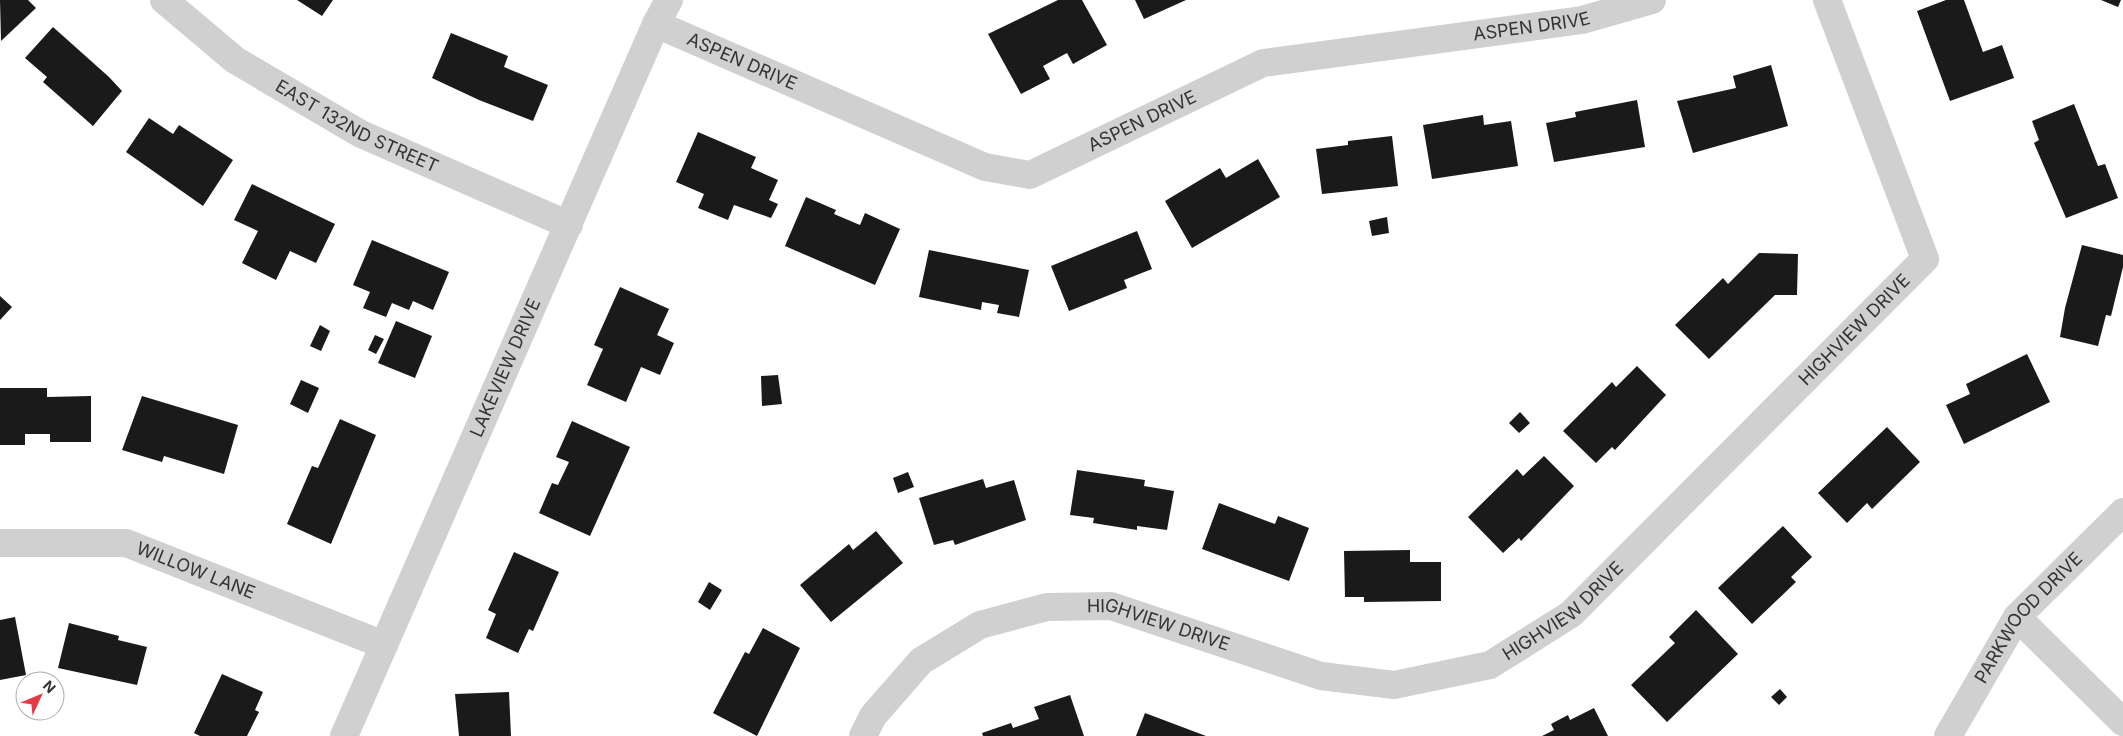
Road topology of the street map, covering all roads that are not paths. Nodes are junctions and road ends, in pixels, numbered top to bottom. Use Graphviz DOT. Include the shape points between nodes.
graph roads {
  1 [pos="164,0"];
  2 [pos="669,0"];
  3 [pos="1652,0"];
  4 [pos="1827,0"];
  5 [pos="656,24"];
  6 [pos="569,226"];
  7 [pos="2123,512"];
  8 [pos="0,543"];
  9 [pos="2017,616"];
  10 [pos="384,645"];
  11 [pos="2123,722"];
  12 [pos="344,736"];
  13 [pos="863,736"];
  14 [pos="1948,736"];
  1 -- 6 [label="street, EAST 132ND STREET" via="235,60 361,134"];
  2 -- 5 [label="street, LAKEVIEW DRIVE"];
  3 -- 5 [label="street, ASPEN DRIVE" via="1582,20 1263,64 1030,175 984,167"];
  4 -- 13 [label="street, HIGHVIEW DRIVE" via="1924,259 1571,614 1490,665 1394,685 1321,676 1111,606 1047,607 980,625 921,661 873,716"];
  5 -- 6 [label="street, LAKEVIEW DRIVE"];
  6 -- 10 [label="street, LAKEVIEW DRIVE"];
  7 -- 9 [label="street, PARKWOOD DRIVE"];
  8 -- 10 [label="street, WILLOW LANE" via="126,543"];
  9 -- 11 [label="street"];
  9 -- 14 [label="street, PARKWOOD DRIVE"];
  10 -- 12 [label="street, LAKEVIEW DRIVE"];
}
